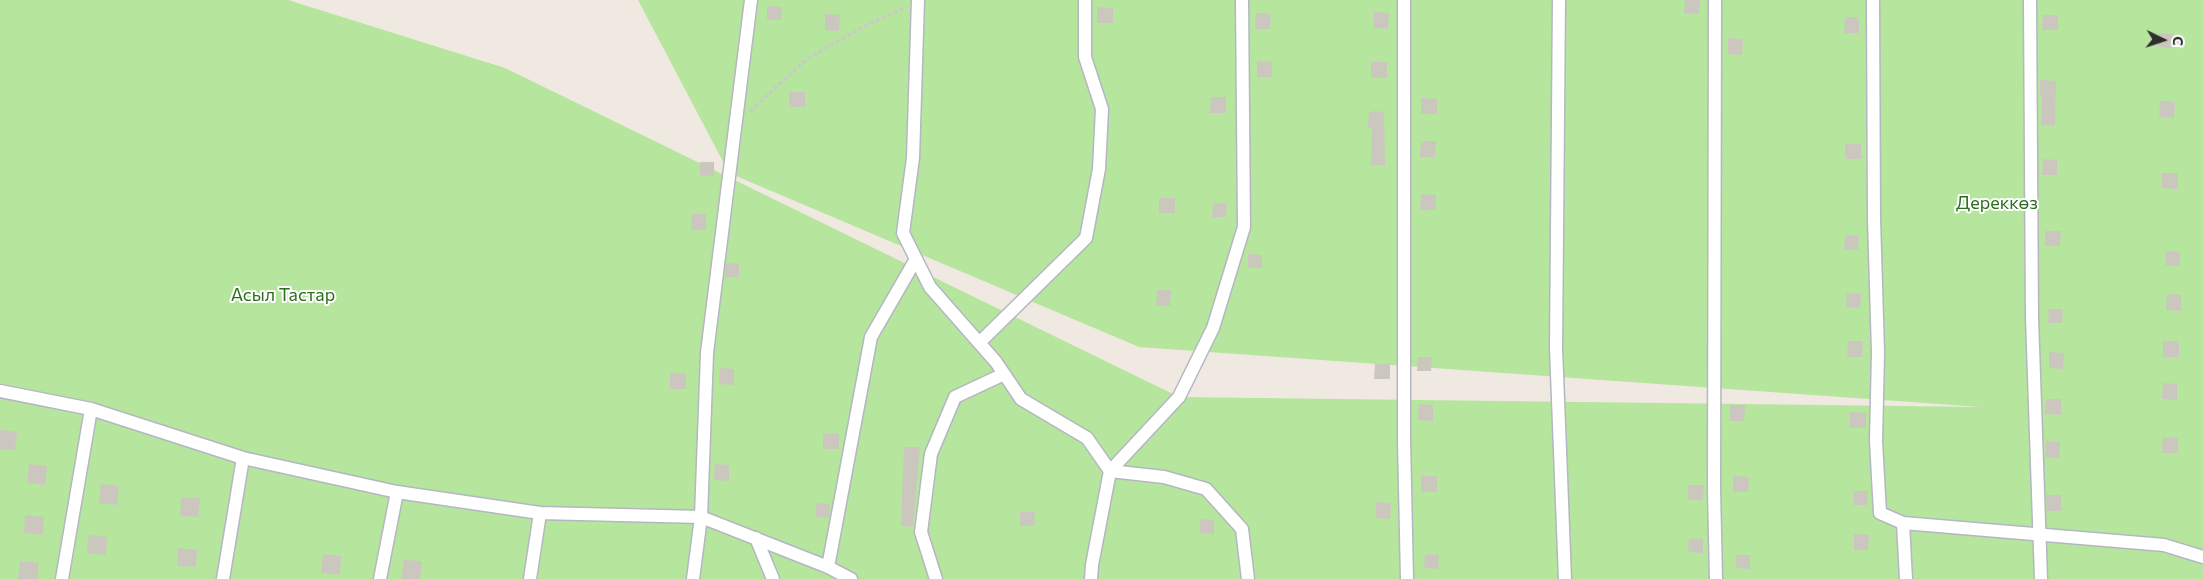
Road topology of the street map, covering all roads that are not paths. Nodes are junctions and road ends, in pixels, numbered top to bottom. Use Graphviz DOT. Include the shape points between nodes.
graph roads {
  1 [pos="751,0"];
  2 [pos="1085,0"];
  3 [pos="1242,0"];
  4 [pos="1404,0"];
  5 [pos="1559,0"];
  6 [pos="1715,0"];
  7 [pos="1874,0"];
  8 [pos="2030,0"];
  9 [pos="918,1"];
  10 [pos="916,259"];
  11 [pos="979,343"];
  12 [pos="1004,374"];
  13 [pos="0,391"];
  14 [pos="91,409"];
  15 [pos="243,458"];
  16 [pos="1110,471"];
  17 [pos="397,492"];
  18 [pos="540,513"];
  19 [pos="701,517"];
  20 [pos="1903,523"];
  21 [pos="2040,536"];
  22 [pos="756,538"];
  23 [pos="2203,557"];
  24 [pos="828,567"];
  25 [pos="62,579"];
  26 [pos="223,579"];
  27 [pos="380,579"];
  28 [pos="530,579"];
  29 [pos="693,579"];
  30 [pos="773,579"];
  31 [pos="851,579"];
  32 [pos="936,579"];
  33 [pos="1091,579"];
  34 [pos="1248,579"];
  35 [pos="1407,579"];
  36 [pos="1565,579"];
  37 [pos="1716,579"];
  38 [pos="1906,579"];
  39 [pos="2042,579"];
  1 -- 19 [label="street" via="707,353"];
  2 -- 11 [label="street" via="1085,57 1102,108 1099,169 1086,238"];
  3 -- 16 [label="street" via="1244,227 1213,328 1179,396"];
  4 -- 35 [label="street"];
  5 -- 36 [label="street" via="1556,348"];
  6 -- 37 [label="street"];
  7 -- 20 [label="street" via="1876,441 1880,512"];
  8 -- 21 [label="street" via="2032,318"];
  9 -- 10 [label="street" via="913,158 903,233"];
  10 -- 11 [label="street" via="930,287"];
  10 -- 24 [label="street" via="871,337"];
  11 -- 12 [label="street"];
  12 -- 16 [label="street" via="1021,399 1087,438"];
  12 -- 32 [label="street" via="956,396 931,454 921,532"];
  13 -- 14 [label="street"];
  14 -- 15 [label="street"];
  14 -- 25 [label="street"];
  15 -- 17 [label="street"];
  15 -- 26 [label="street"];
  16 -- 33 [label="street"];
  16 -- 34 [label="street" via="1164,477 1206,489 1242,529"];
  17 -- 18 [label="street"];
  17 -- 27 [label="street"];
  18 -- 19 [label="street"];
  18 -- 28 [label="street"];
  19 -- 22 [label="street"];
  19 -- 29 [label="street"];
  20 -- 21 [label="street"];
  20 -- 38 [label="street"];
  21 -- 23 [label="street" via="2164,545"];
  21 -- 39 [label="street"];
  22 -- 24 [label="street"];
  22 -- 30 [label="street"];
  24 -- 31 [label="street"];
}
